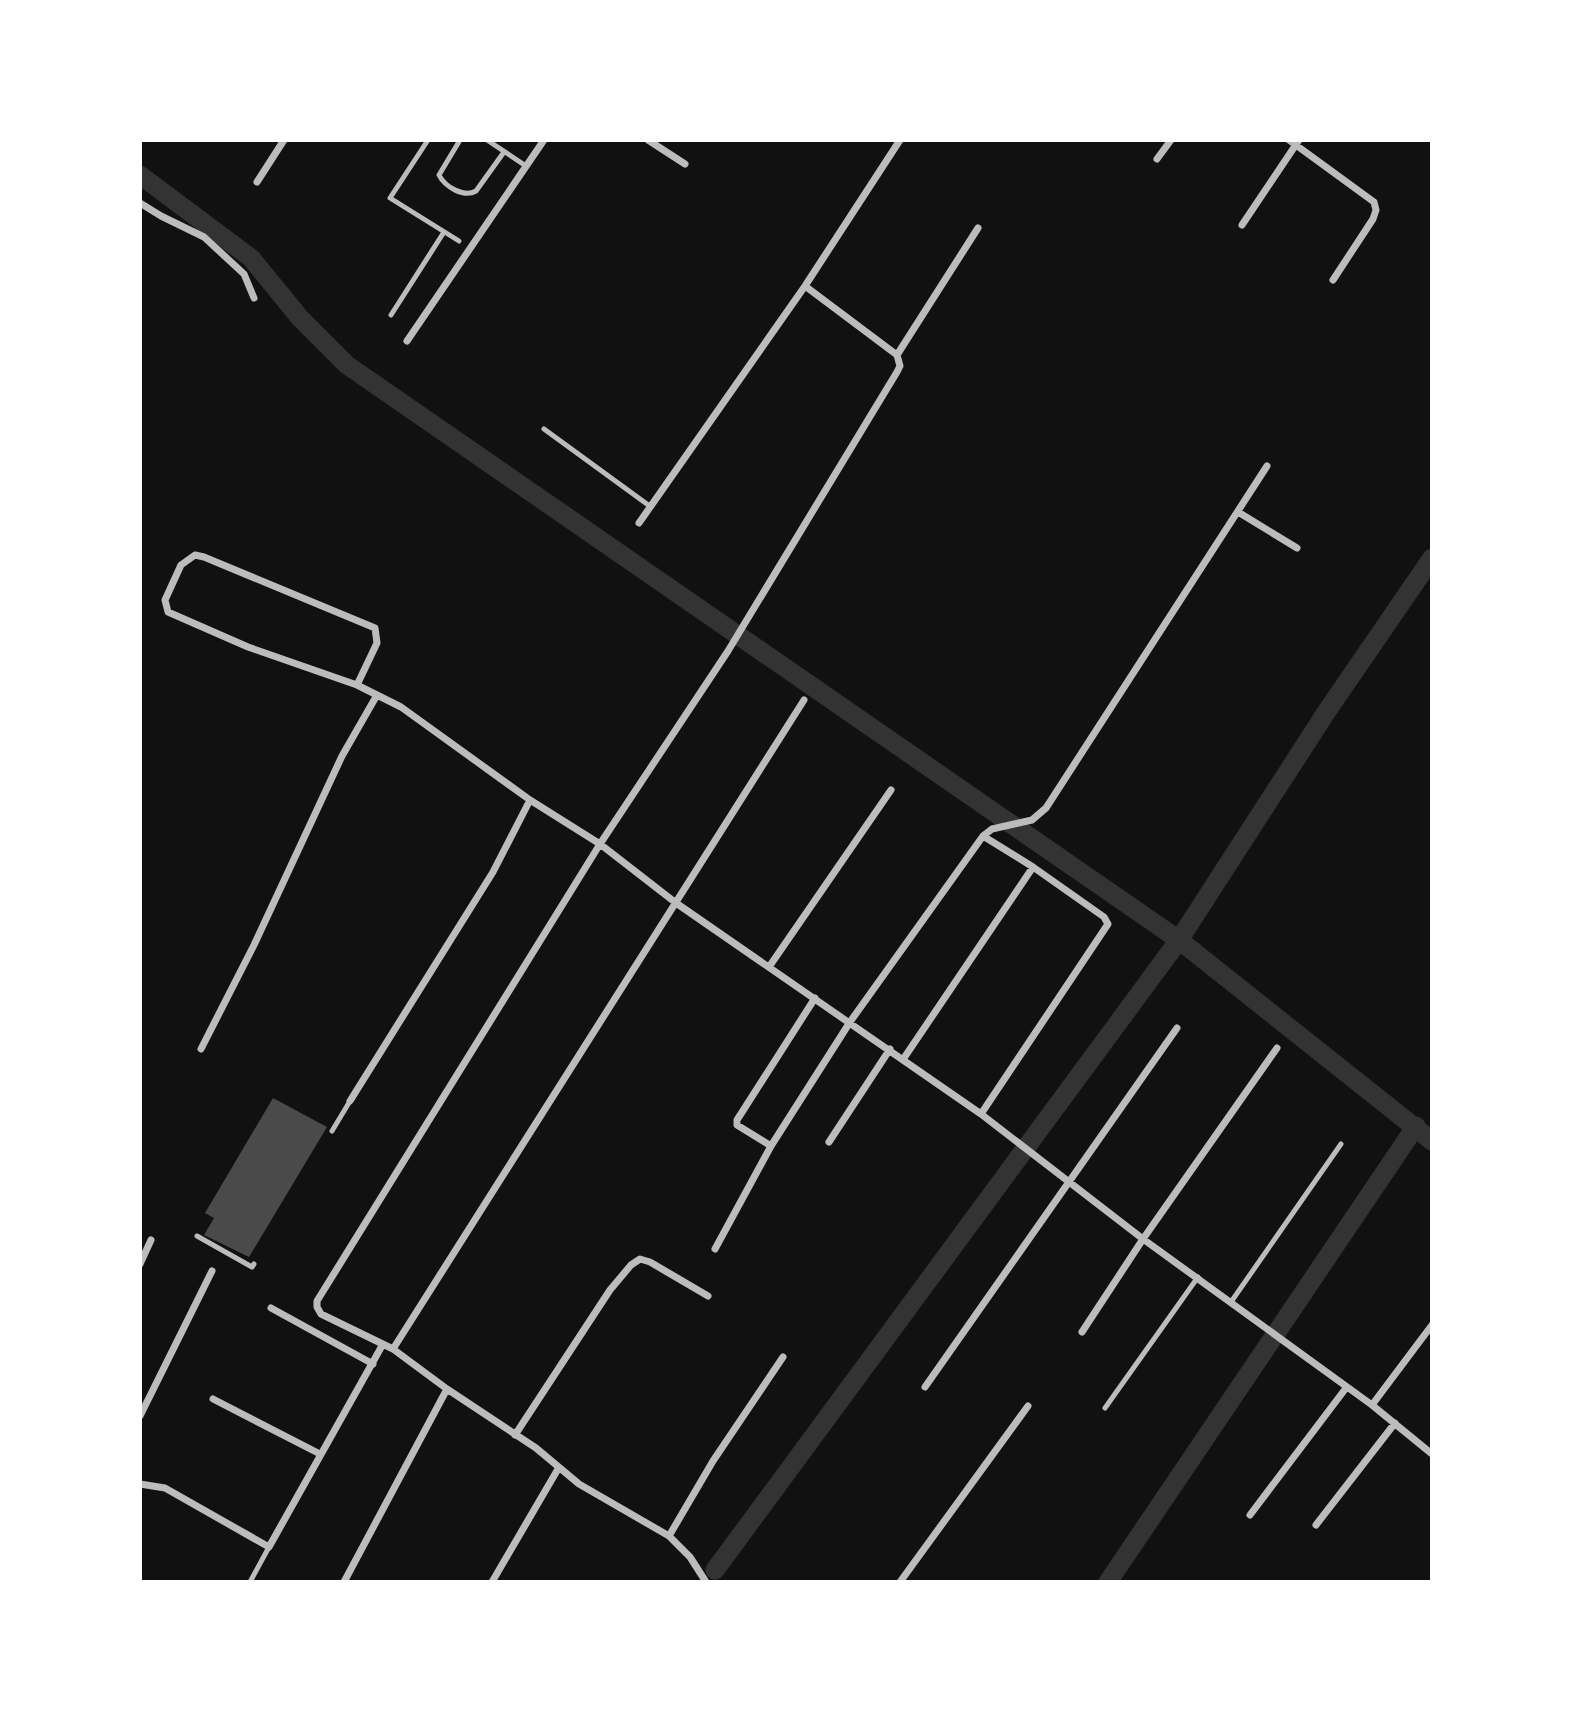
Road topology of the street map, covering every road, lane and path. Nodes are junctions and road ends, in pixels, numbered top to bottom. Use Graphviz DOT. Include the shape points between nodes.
graph roads {
  1 [pos="284,140"];
  2 [pos="428,140"];
  3 [pos="460,140"];
  4 [pos="487,140"];
  5 [pos="544,140"];
  6 [pos="648,140"];
  7 [pos="900,140"];
  8 [pos="1171,140"];
  9 [pos="1294,142"];
  10 [pos="504,152"];
  11 [pos="1157,159"];
  12 [pos="685,164"];
  13 [pos="526,166"];
  14 [pos="257,182"];
  15 [pos="140,203"];
  16 [pos="1242,225"];
  17 [pos="978,228"];
  18 [pos="443,232"];
  19 [pos="459,241"];
  20 [pos="1333,280"];
  21 [pos="805,286"];
  22 [pos="254,298"];
  23 [pos="391,316"];
  24 [pos="407,341"];
  25 [pos="897,355"];
  26 [pos="544,429"];
  27 [pos="1267,466"];
  28 [pos="651,507"];
  29 [pos="1238,512"];
  30 [pos="639,523"];
  31 [pos="1297,548"];
  32 [pos="357,685"];
  33 [pos="377,695"];
  34 [pos="804,700"];
  35 [pos="891,790"];
  36 [pos="530,800"];
  37 [pos="984,836"];
  38 [pos="600,844"];
  39 [pos="1033,867"];
  40 [pos="676,903"];
  41 [pos="769,967"];
  42 [pos="815,998"];
  43 [pos="850,1021"];
  44 [pos="1177,1028"];
  45 [pos="1277,1048"];
  46 [pos="201,1049"];
  47 [pos="890,1049"];
  48 [pos="904,1058"];
  49 [pos="350,1101"];
  50 [pos="981,1114"];
  51 [pos="332,1132"];
  52 [pos="829,1142"];
  53 [pos="1341,1144"];
  54 [pos="771,1146"];
  55 [pos="1069,1180"];
  56 [pos="197,1236"];
  57 [pos="1143,1239"];
  58 [pos="151,1240"];
  59 [pos="715,1249"];
  60 [pos="140,1264"];
  61 [pos="254,1264"];
  62 [pos="212,1271"];
  63 [pos="1198,1277"];
  64 [pos="708,1296"];
  65 [pos="1231,1302"];
  66 [pos="271,1308"];
  67 [pos="1432,1325"];
  68 [pos="1082,1332"];
  69 [pos="383,1344"];
  70 [pos="393,1349"];
  71 [pos="783,1357"];
  72 [pos="373,1364"];
  73 [pos="925,1387"];
  74 [pos="1346,1388"];
  75 [pos="447,1389"];
  76 [pos="213,1399"];
  77 [pos="1372,1405"];
  78 [pos="1028,1406"];
  79 [pos="1105,1408"];
  80 [pos="140,1416"];
  81 [pos="1395,1423"];
  82 [pos="515,1435"];
  83 [pos="320,1454"];
  84 [pos="1432,1454"];
  85 [pos="558,1469"];
  86 [pos="140,1484"];
  87 [pos="1250,1515"];
  88 [pos="1315,1525"];
  89 [pos="669,1536"];
  90 [pos="269,1547"];
  91 [pos="250,1582"];
  92 [pos="344,1582"];
  93 [pos="492,1582"];
  94 [pos="706,1582"];
  95 [pos="901,1582"];
  1 -- 14 [label="street"];
  2 -- 18 [label="lane" via="390,198"];
  3 -- 10 [label="lane" via="439,175 464,194 476,191"];
  4 -- 10 [label="lane"];
  5 -- 13 [label="street"];
  6 -- 12 [label="street"];
  7 -- 21 [label="street"];
  8 -- 11 [label="street"];
  9 -- 16 [label="street"];
  9 -- 20 [label="street" via="1376,206 1373,219"];
  10 -- 13 [label="lane"];
  13 -- 24 [label="street"];
  15 -- 22 [label="street" via="204,237 244,274"];
  17 -- 25 [label="street"];
  18 -- 19 [label="lane"];
  18 -- 23 [label="lane"];
  21 -- 25 [label="street"];
  21 -- 28 [label="street"];
  25 -- 38 [label="street" via="897,372 728,651"];
  26 -- 28 [label="lane"];
  27 -- 29 [label="street"];
  28 -- 30 [label="street"];
  29 -- 31 [label="street"];
  29 -- 37 [label="street" via="1046,808 1032,820 992,829"];
  32 -- 32 [label="street" via="248,647 169,612 165,600 181,565 195,555 204,557 375,628 377,643"];
  32 -- 33 [label="street"];
  33 -- 36 [label="street" via="401,707"];
  33 -- 46 [label="street" via="342,755"];
  34 -- 40 [label="street"];
  35 -- 41 [label="street"];
  36 -- 38 [label="street"];
  36 -- 49 [label="street" via="492,872"];
  37 -- 39 [label="street"];
  37 -- 43 [label="street"];
  38 -- 40 [label="street"];
  38 -- 69 [label="street" via="317,1301 321,1314"];
  39 -- 48 [label="street"];
  39 -- 50 [label="street" via="1108,924"];
  40 -- 41 [label="street"];
  40 -- 70 [label="street"];
  41 -- 42 [label="street"];
  42 -- 43 [label="street"];
  42 -- 54 [label="street" via="737,1120 742,1129"];
  43 -- 47 [label="street"];
  43 -- 54 [label="street"];
  44 -- 55 [label="street"];
  45 -- 57 [label="street"];
  47 -- 48 [label="street"];
  47 -- 52 [label="street"];
  48 -- 50 [label="street"];
  49 -- 51 [label="lane"];
  50 -- 55 [label="street"];
  53 -- 65 [label="lane"];
  54 -- 59 [label="street"];
  55 -- 57 [label="street"];
  55 -- 73 [label="street"];
  56 -- 61 [label="lane" via="252,1267"];
  57 -- 63 [label="street"];
  57 -- 68 [label="street"];
  58 -- 60 [label="street"];
  62 -- 80 [label="street"];
  63 -- 65 [label="street"];
  63 -- 79 [label="lane"];
  64 -- 82 [label="street" via="650,1262 640,1259 631,1265"];
  65 -- 74 [label="street"];
  66 -- 72 [label="street"];
  67 -- 77 [label="street"];
  69 -- 70 [label="street"];
  69 -- 72 [label="street"];
  70 -- 75 [label="street"];
  71 -- 89 [label="street"];
  72 -- 83 [label="street"];
  74 -- 77 [label="street"];
  74 -- 87 [label="street"];
  75 -- 82 [label="street"];
  75 -- 92 [label="street"];
  76 -- 83 [label="street"];
  77 -- 81 [label="street"];
  78 -- 95 [label="street"];
  81 -- 84 [label="street"];
  81 -- 88 [label="street"];
  82 -- 85 [label="street"];
  83 -- 90 [label="street"];
  85 -- 89 [label="street"];
  85 -- 93 [label="street"];
  86 -- 90 [label="street" via="165,1488"];
  89 -- 94 [label="street"];
  90 -- 91 [label="lane"];
}
